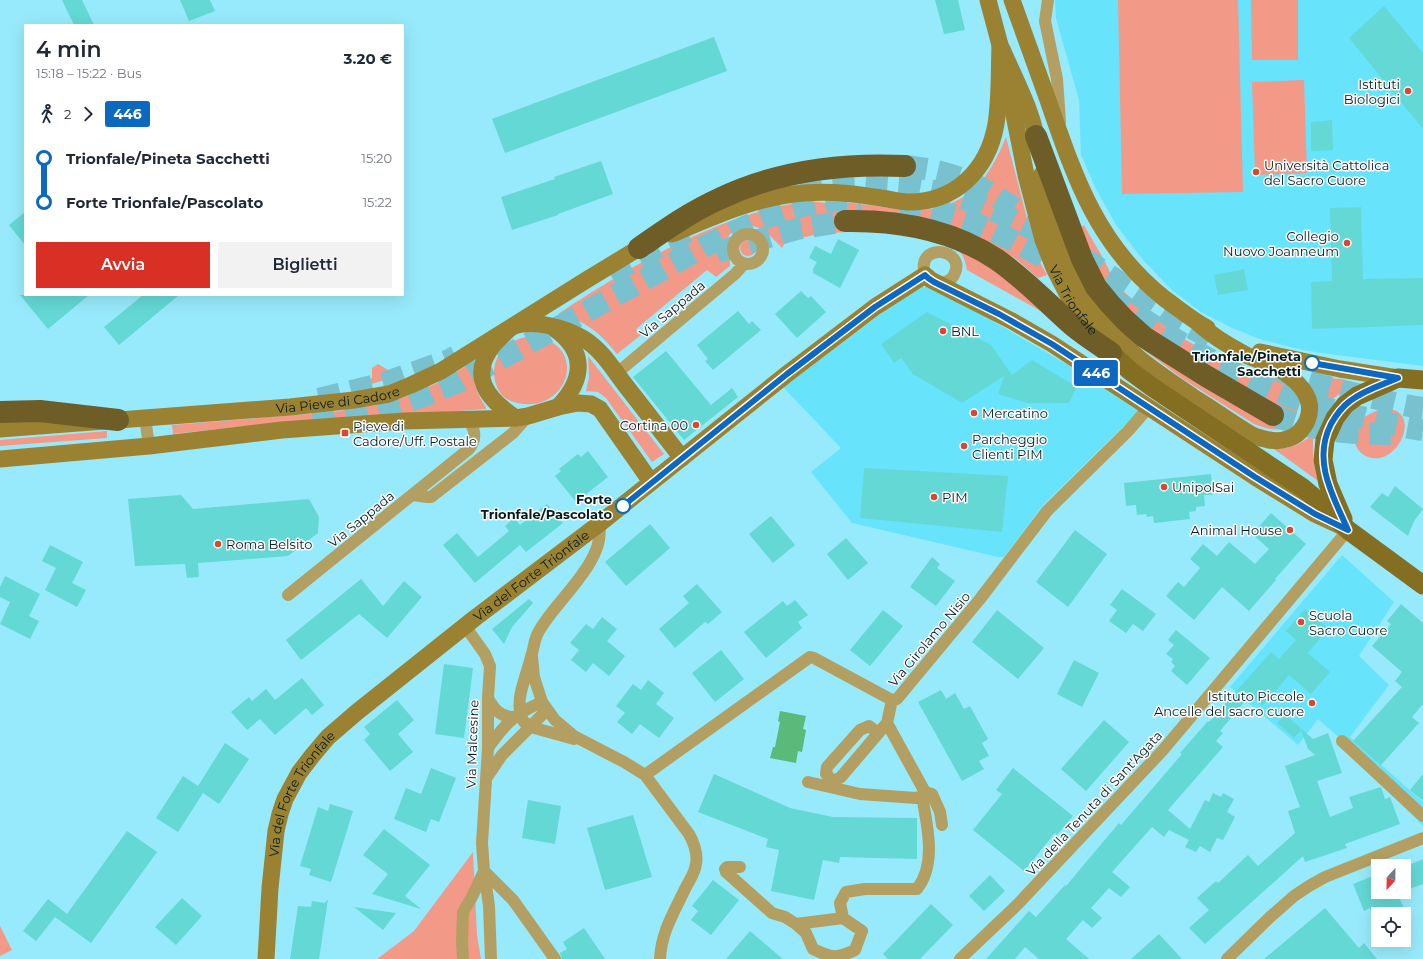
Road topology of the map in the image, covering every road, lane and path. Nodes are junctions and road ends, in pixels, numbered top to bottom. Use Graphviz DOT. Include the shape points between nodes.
graph roads {
  1 [pos="988,0"];
  2 [pos="1012,0"];
  3 [pos="1048,0"];
  4 [pos="1000,45"];
  5 [pos="1036,136"];
  6 [pos="1060,137"];
  7 [pos="905,166"];
  8 [pos="846,222"];
  9 [pos="639,248"];
  10 [pos="744,264"];
  11 [pos="932,279"];
  12 [pos="1198,323"];
  13 [pos="512,326"];
  14 [pos="553,328"];
  15 [pos="1111,353"];
  16 [pos="616,373"];
  17 [pos="1398,378"];
  18 [pos="1423,380"];
  19 [pos="558,407"];
  20 [pos="1149,407"];
  21 [pos="0,412"];
  22 [pos="1273,415"];
  23 [pos="145,417"];
  24 [pos="522,417"];
  25 [pos="466,419"];
  26 [pos="118,420"];
  27 [pos="0,429"];
  28 [pos="149,446"];
  29 [pos="682,458"];
  30 [pos="0,459"];
  31 [pos="652,482"];
  32 [pos="413,495"];
  33 [pos="600,524"];
  34 [pos="1348,530"];
  35 [pos="1423,585"];
  36 [pos="288,595"];
  37 [pos="465,626"];
  38 [pos="532,656"];
  39 [pos="488,698"];
  40 [pos="892,700"];
  41 [pos="544,706"];
  42 [pos="517,714"];
  43 [pos="887,723"];
  44 [pos="531,727"];
  45 [pos="878,734"];
  46 [pos="1342,741"];
  47 [pos="584,742"];
  48 [pos="488,748"];
  49 [pos="645,774"];
  50 [pos="486,778"];
  51 [pos="808,782"];
  52 [pos="924,794"];
  53 [pos="1423,816"];
  54 [pos="942,825"];
  55 [pos="1423,838"];
  56 [pos="740,867"];
  57 [pos="484,871"];
  58 [pos="843,918"];
  59 [pos="796,924"];
  60 [pos="266,959"];
  61 [pos="463,959"];
  62 [pos="491,959"];
  63 [pos="555,959"];
  64 [pos="660,959"];
  65 [pos="818,959"];
  66 [pos="837,959"];
  67 [pos="960,959"];
  68 [pos="1227,959"];
  1 -- 4 [label="street, Via Trionfale"];
  2 -- 6 [label="street"];
  3 -- 6 [label="street" via="1045,21 1058,91"];
  4 -- 5 [label="street"];
  4 -- 9 [label="street" via="998,110 992,137 973,173 951,192 914,202 837,192 804,193 772,198 735,207"];
  4 -- 15 [label="street, Via Trionfale" via="1019,144 1043,240 1072,303"];
  5 -- 12 [label="street" via="1049,206 1067,261 1088,300 1114,335 1154,370 1252,434 1277,441 1289,439 1301,431 1309,411 1307,397 1300,385 1277,368 1235,349"];
  5 -- 22 [label="highway" via="1086,268 1096,287 1113,308 1144,337"];
  6 -- 12 [label="street" via="1088,204 1113,245 1148,284"];
  7 -- 9 [label="highway" via="836,167 794,173 764,182 702,207"];
  8 -- 15 [label="highway" via="871,221 916,227 972,246 1016,274 1073,325"];
  9 -- 13 [label="street"];
  10 -- 16 [label="street, Via Sappada" via="736,274"];
  11 -- 20 [label="street, Via Trionfale" via="1032,332"];
  11 -- 29 [label="street, Via del Forte Trionfale" via="868,312"];
  12 -- 17 [label="street" via="1245,347 1266,354"];
  13 -- 14 [label="street, Via Pieve di Cadore" via="537,323"];
  13 -- 23 [label="street, Via Pieve di Cadore" via="441,371 389,394 290,407"];
  13 -- 24 [label="street" via="487,353 482,375 490,397 502,408"];
  14 -- 16 [label="street, Via Pieve di Cadore" via="569,331 591,344"];
  14 -- 19 [label="street, Via Pieve di Cadore" via="571,345 576,354 578,367 574,386"];
  15 -- 34 [label="main road, Via Trionfale" via="1152,387 1303,488"];
  16 -- 29 [label="street, Via Pieve di Cadore"];
  17 -- 18 [label="main road"];
  17 -- 34 [label="main road" via="1350,401 1337,414 1326,437 1323,460 1326,478"];
  19 -- 24 [label="street, Via Pieve di Cadore"];
  19 -- 31 [label="street, Via Pieve di Cadore" via="586,403 598,407"];
  20 -- 34 [label="street, Via Trionfale" via="1295,502"];
  20 -- 40 [label="street, Via Girolamo Nisio" via="1047,511 980,599 898,698"];
  21 -- 26 [label="highway" via="40,412"];
  23 -- 26 [label="street, Via Pieve di Cadore"];
  23 -- 28 [label="street"];
  24 -- 25 [label="street, Via Pieve di Cadore"];
  24 -- 32 [label="street, Via Sappada" via="513,433 431,497"];
  25 -- 28 [label="street, Via Pieve di Cadore" via="282,430"];
  25 -- 32 [label="street, Via Sappada" via="474,432 471,446"];
  26 -- 27 [label="street, Via Pieve di Cadore"];
  28 -- 30 [label="street, Via Pieve di Cadore"];
  29 -- 31 [label="street, Via del Forte Trionfale"];
  31 -- 33 [label="street, Via del Forte Trionfale"];
  32 -- 36 [label="street, Via Sappada"];
  33 -- 37 [label="street, Via del Forte Trionfale"];
  33 -- 38 [label="street" via="600,541 593,557 542,625"];
  34 -- 35 [label="main road, Via Trionfale"];
  34 -- 67 [label="street, Via della Tenuta di Sant'Agata" via="1163,750 1018,904"];
  37 -- 39 [label="street, Via Malcesine" via="489,662"];
  37 -- 60 [label="street, Via del Forte Trionfale" via="328,737 294,782 285,799 276,831"];
  38 -- 41 [label="street" via="534,676"];
  38 -- 42 [label="street" via="522,686"];
  39 -- 42 [label="street" via="503,715"];
  39 -- 48 [label="street, Via Malcesine"];
  40 -- 43 [label="street"];
  40 -- 49 [label="street, Via Girolamo Nisio" via="810,657"];
  41 -- 42 [label="street"];
  41 -- 44 [label="street"];
  41 -- 47 [label="street" via="566,731"];
  42 -- 44 [label="street"];
  42 -- 48 [label="street" via="502,727"];
  43 -- 45 [label="street"];
  43 -- 52 [label="street"];
  44 -- 47 [label="street"];
  44 -- 50 [label="street" via="502,755"];
  45 -- 45 [label="street" via="841,777 836,780 826,774 828,767 860,730 869,726"];
  46 -- 53 [label="street"];
  47 -- 49 [label="street"];
  48 -- 50 [label="street, Via Malcesine"];
  49 -- 64 [label="street" via="689,834 696,854 692,875 668,922"];
  50 -- 57 [label="street, Via Malcesine" via="482,843"];
  51 -- 52 [label="street" via="860,794 916,798"];
  52 -- 54 [label="street" via="932,794 940,812"];
  52 -- 58 [label="street" via="929,855 921,884 917,889 864,889 846,892 840,903"];
  55 -- 68 [label="street" via="1325,877 1309,886 1274,914"];
  56 -- 59 [label="street" via="727,867 725,870 772,913"];
  57 -- 61 [label="street, Via Malcesine" via="463,912"];
  57 -- 62 [label="street, Via Malcesine" via="489,906"];
  57 -- 63 [label="street" via="513,900"];
  58 -- 59 [label="street"];
  58 -- 59 [label="street" via="862,931 855,950 841,957 828,957 813,949 806,933"];
  65 -- 66 [label="street"];
}
